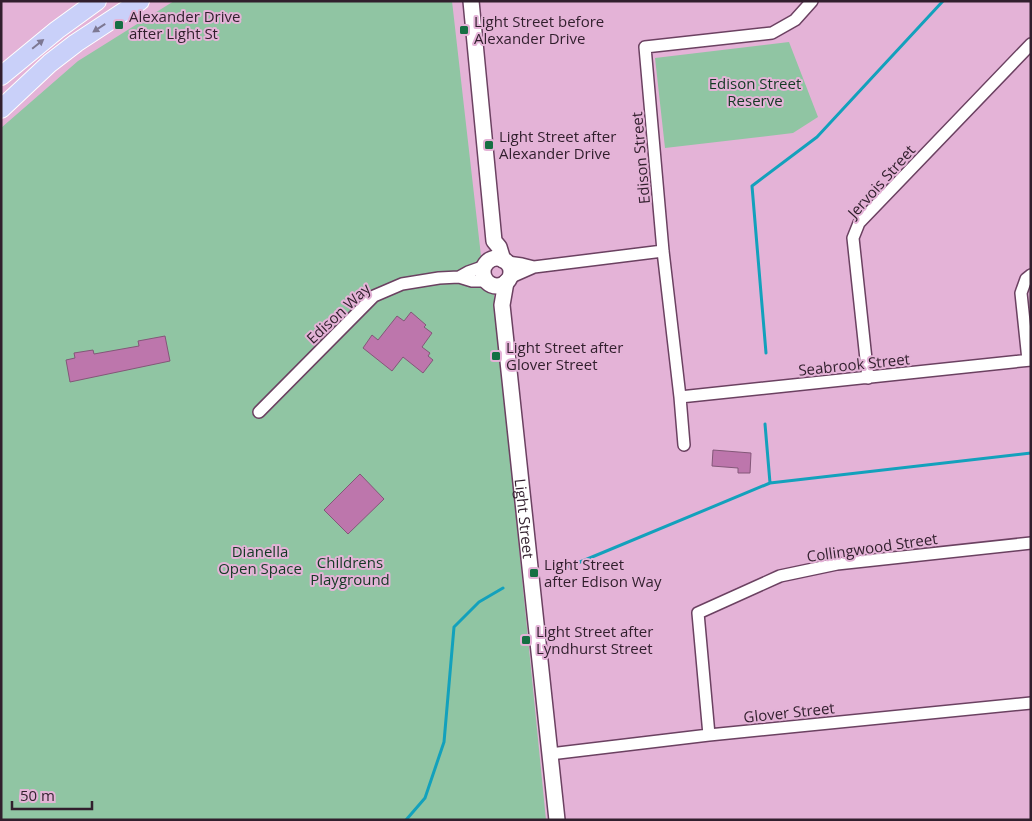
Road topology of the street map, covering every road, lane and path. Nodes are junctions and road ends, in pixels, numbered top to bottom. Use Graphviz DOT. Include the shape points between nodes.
graph roads {
  1 [pos="98,1"];
  2 [pos="140,1"];
  3 [pos="471,1"];
  4 [pos="812,1"];
  5 [pos="1031,44"];
  6 [pos="1,76"];
  7 [pos="1,109"];
  8 [pos="494,241"];
  9 [pos="663,251"];
  10 [pos="505,261"];
  11 [pos="534,267"];
  12 [pos="1031,275"];
  13 [pos="495,276"];
  14 [pos="1029,360"];
  15 [pos="868,378"];
  16 [pos="680,397"];
  17 [pos="259,412"];
  18 [pos="684,445"];
  19 [pos="1031,543"];
  20 [pos="1031,703"];
  21 [pos="709,735"];
  22 [pos="550,754"];
  23 [pos="557,820"];
  6 -- 1 [label="main road, one-way"];
  2 -- 7 [label="main road, one-way" via="50,63"];
  3 -- 8 [label="street, Light Street"];
  4 -- 9 [label="street, Edison Street" via="795,20 772,33 645,47"];
  5 -- 15 [label="street, Jervois Street" via="859,224 853,238"];
  8 -- 10 [label="street, Light Street"];
  8 -- 13 [label="street, Light Street" via="489,247"];
  9 -- 11 [label="street, Edison Way"];
  9 -- 16 [label="street, Edison Street"];
  10 -- 11 [label="street, Edison Way"];
  10 -- 13 [label="street" via="494,259"];
  11 -- 13 [label="street, Edison Way"];
  12 -- 14 [label="street" via="1021,293"];
  13 -- 17 [label="street, Edison Way" via="468,272 459,278 402,284 374,296"];
  13 -- 22 [label="street, Light Street" via="502,306"];
  14 -- 15 [label="street, Seabrook Street"];
  15 -- 16 [label="street, Seabrook Street"];
  16 -- 18 [label="street, Edison Street"];
  19 -- 21 [label="street, Collingwood Street" via="837,564 780,576 698,613"];
  20 -- 21 [label="street, Glover Street"];
  21 -- 22 [label="street, Glover Street"];
  22 -- 23 [label="street, Light Street"];
}
